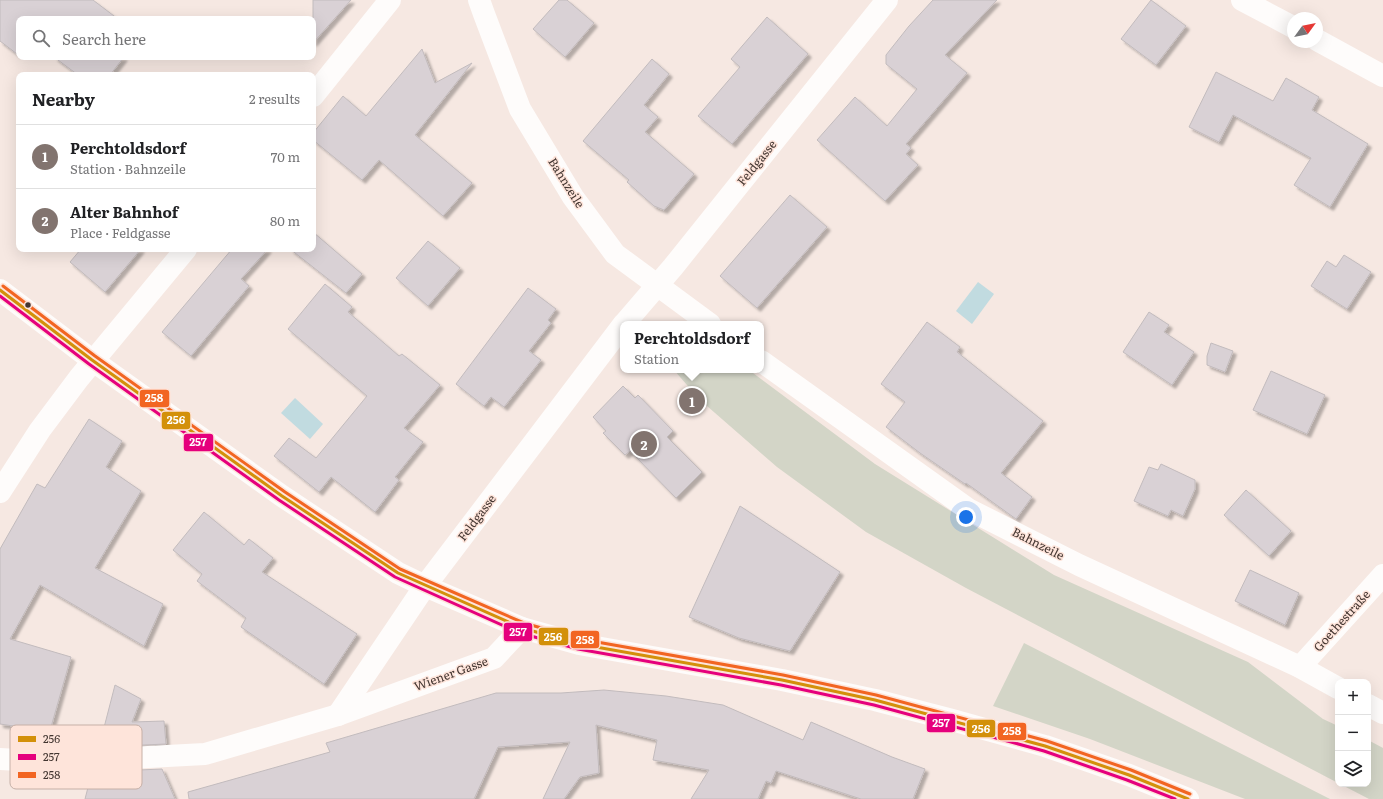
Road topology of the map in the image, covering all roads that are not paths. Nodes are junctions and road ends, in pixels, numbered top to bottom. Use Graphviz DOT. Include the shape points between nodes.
graph roads {
  1 [pos="390,0"];
  2 [pos="479,0"];
  3 [pos="887,0"];
  4 [pos="1242,0"];
  5 [pos="1287,25"];
  6 [pos="1323,43"];
  7 [pos="1383,76"];
  8 [pos="316,92"];
  9 [pos="183,252"];
  10 [pos="657,286"];
  11 [pos="0,290"];
  12 [pos="627,321"];
  13 [pos="706,321"];
  14 [pos="620,330"];
  15 [pos="92,360"];
  16 [pos="764,363"];
  17 [pos="0,492"];
  18 [pos="1383,575"];
  19 [pos="425,586"];
  20 [pos="522,628"];
  21 [pos="1300,667"];
  22 [pos="1335,686"];
  23 [pos="1371,707"];
  24 [pos="1383,713"];
  25 [pos="338,715"];
  26 [pos="142,757"];
  27 [pos="0,759"];
  28 [pos="10,760"];
  29 [pos="1188,799"];
  1 -- 8 [label="street"];
  2 -- 10 [label="street, Bahnzeile" via="520,109 573,197 615,254"];
  3 -- 10 [label="street, Feldgasse"];
  4 -- 5 [label="street"];
  6 -- 7 [label="street"];
  9 -- 15 [label="street"];
  10 -- 12 [label="street, Feldgasse"];
  10 -- 13 [label="street, Bahnzeile"];
  11 -- 15 [label="street"];
  14 -- 19 [label="street, Feldgasse"];
  15 -- 17 [label="street" via="40,430"];
  15 -- 19 [label="street" via="282,496 398,573"];
  16 -- 21 [label="street, Bahnzeile" via="968,508 1079,565"];
  18 -- 21 [label="street, Goethestraße"];
  19 -- 20 [label="street"];
  19 -- 25 [label="street, Feldgasse"];
  20 -- 25 [label="street, Wiener Gasse" via="494,658"];
  20 -- 29 [label="street" via="579,644 782,680 875,700 1045,746"];
  21 -- 22 [label="street, Bahnzeile"];
  23 -- 24 [label="street"];
  25 -- 26 [label="street, Wiener Gasse" via="205,754"];
  27 -- 28 [label="street, Wiener Gasse"];
}
